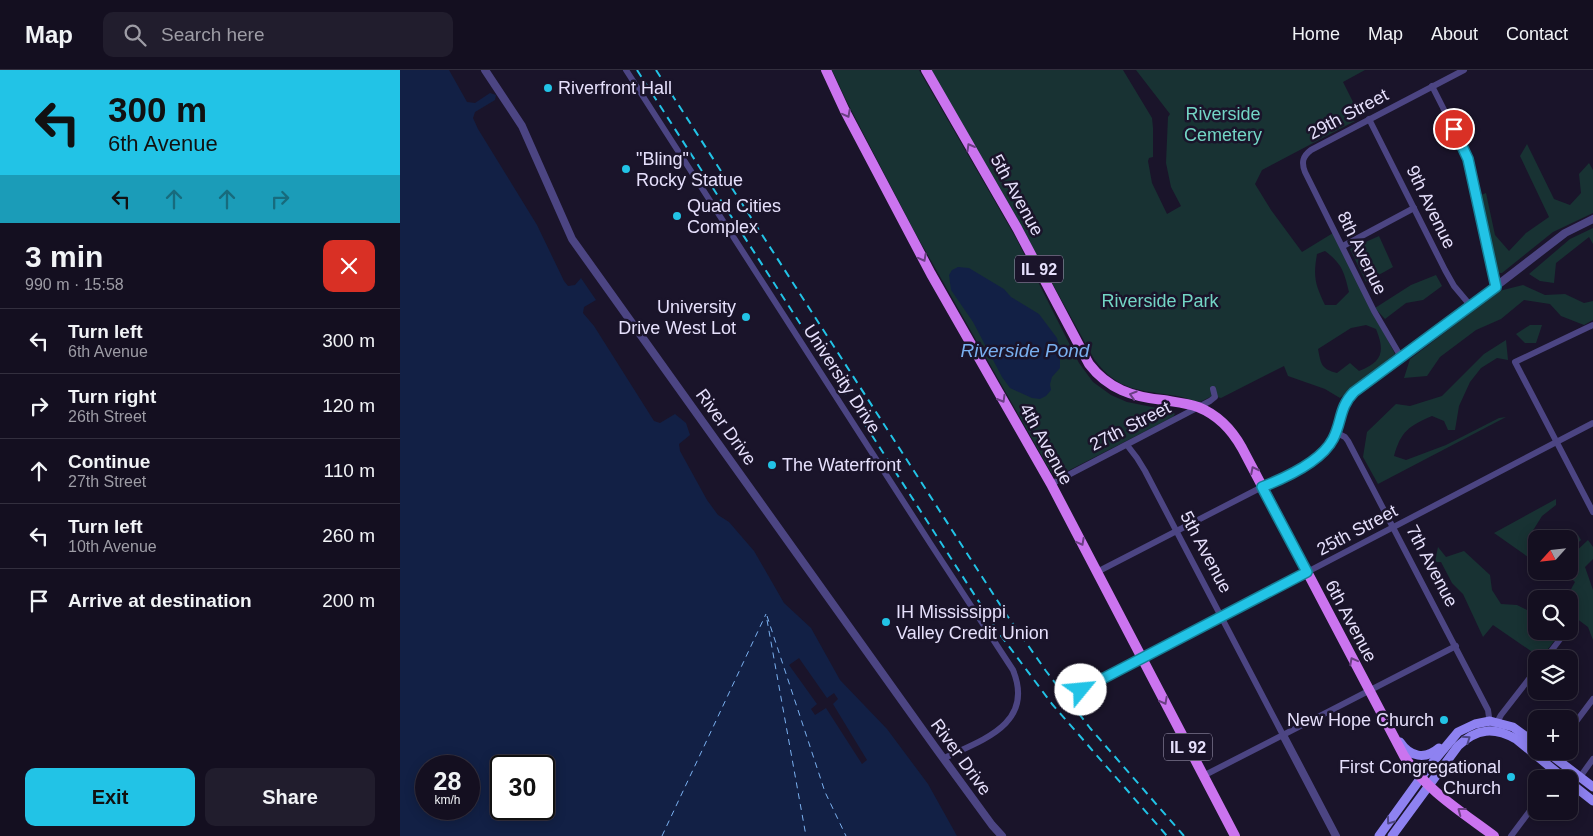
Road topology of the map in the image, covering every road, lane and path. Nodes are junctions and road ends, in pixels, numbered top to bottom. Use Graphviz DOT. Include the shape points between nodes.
graph roads {
  1 [pos="486,70"];
  2 [pos="626,70"];
  3 [pos="826,70"];
  4 [pos="926,70"];
  5 [pos="1464,70"];
  6 [pos="1432,86"];
  7 [pos="1369,119"];
  8 [pos="1303,160"];
  9 [pos="1414,208"];
  10 [pos="1593,219"];
  11 [pos="1343,246"];
  12 [pos="1496,287"];
  13 [pos="1470,306"];
  14 [pos="1593,324"];
  15 [pos="1401,357"];
  16 [pos="1213,388"];
  17 [pos="1198,407"];
  18 [pos="1593,423"];
  19 [pos="1335,432"];
  20 [pos="1557,442"];
  21 [pos="1127,445"];
  22 [pos="1051,484"];
  23 [pos="1262,487"];
  24 [pos="1593,512"];
  25 [pos="1393,528"];
  26 [pos="1176,531"];
  27 [pos="1097,572"];
  28 [pos="1307,572"];
  29 [pos="1221,617"];
  30 [pos="1559,640"];
  31 [pos="1456,646"];
  32 [pos="1552,650"];
  33 [pos="1142,658"];
  34 [pos="1528,680"];
  35 [pos="1081,690"];
  36 [pos="1369,690"];
  37 [pos="1593,699"];
  38 [pos="1578,719"];
  39 [pos="1384,720"];
  40 [pos="1493,722"];
  41 [pos="1491,731"];
  42 [pos="1458,732"];
  43 [pos="1283,735"];
  44 [pos="1528,738"];
  45 [pos="944,758"];
  46 [pos="1593,759"];
  47 [pos="1560,760"];
  48 [pos="1554,770"];
  49 [pos="1203,776"];
  50 [pos="1580,777"];
  51 [pos="1425,781"];
  52 [pos="1593,787"];
  53 [pos="1578,789"];
  54 [pos="1593,801"];
  55 [pos="1528,814"];
  56 [pos="1002,836"];
  57 [pos="1235,836"];
  58 [pos="1336,836"];
  59 [pos="1379,836"];
  60 [pos="1392,836"];
  61 [pos="1494,836"];
  62 [pos="1511,836"];
  1 -- 45 [label="street, River Drive" via="522,126 572,239"];
  2 -- 45 [label="street, University Drive" via="1013,670 1019,697 1007,723 991,735"];
  3 -- 22 [label="main road, 4th Avenue / IL 92, one-way" via="931,274"];
  17 -- 4 [label="main road, 5th Avenue / IL 92, one-way" via="1129,394 1110,385 1095,372"];
  5 -- 6 [label="street, 29th Street"];
  6 -- 7 [label="street, 29th Street"];
  6 -- 12 [label="street" via="1466,153"];
  7 -- 8 [label="street, 29th Street" via="1306,153"];
  7 -- 9 [label="street, 9th Avenue"];
  8 -- 11 [label="street, 8th Avenue" via="1305,172"];
  9 -- 11 [label="street"];
  9 -- 13 [label="street, 9th Avenue" via="1454,286"];
  10 -- 12 [label="street" via="1565,233"];
  11 -- 15 [label="street, 8th Avenue" via="1374,311"];
  12 -- 13 [label="street"];
  13 -- 15 [label="street"];
  14 -- 20 [label="street" via="1515,362"];
  15 -- 19 [label="street" via="1348,398"];
  16 -- 17 [label="street, 27th Street" via="1215,397"];
  17 -- 21 [label="street, 27th Street"];
  23 -- 17 [label="main road, 6th Avenue / IL 92, one-way" via="1232,432 1216,417"];
  18 -- 20 [label="street, 25th Street"];
  19 -- 23 [label="street" via="1324,451 1310,463"];
  19 -- 25 [label="street, 7th Avenue" via="1348,441"];
  20 -- 24 [label="street"];
  20 -- 25 [label="street, 25th Street"];
  21 -- 22 [label="street, 27th Street"];
  21 -- 26 [label="street, 5th Avenue" via="1141,464"];
  22 -- 27 [label="main road, 4th Avenue / IL 92, one-way"];
  23 -- 26 [label="street"];
  23 -- 28 [label="main road, 6th Avenue / IL 92"];
  25 -- 28 [label="street, 25th Street"];
  25 -- 31 [label="street, 7th Avenue"];
  26 -- 27 [label="street"];
  26 -- 29 [label="street, 5th Avenue"];
  27 -- 33 [label="main road, 4th Avenue / IL 92"];
  28 -- 29 [label="street, 25th Street"];
  36 -- 28 [label="main road, 6th Avenue / IL 92, one-way"];
  29 -- 33 [label="street, 25th Street"];
  29 -- 43 [label="street, 5th Avenue"];
  30 -- 32 [label="street"];
  31 -- 36 [label="street"];
  31 -- 40 [label="street, 7th Avenue"];
  33 -- 35 [label="street, 25th Street"];
  33 -- 49 [label="main road, 4th Avenue / IL 92, one-way"];
  34 -- 40 [label="street"];
  36 -- 39 [label="main road, 6th Avenue / IL 92"];
  36 -- 43 [label="street"];
  37 -- 38 [label="street"];
  39 -- 42 [label="main road" via="1404,748 1420,756 1430,755"];
  39 -- 51 [label="main road, 6th Avenue / IL 92" via="1404,756"];
  40 -- 41 [label="street"];
  40 -- 42 [label="main road" via="1475,724"];
  40 -- 44 [label="main road" via="1513,728"];
  41 -- 48 [label="main road" via="1508,734"];
  51 -- 41 [label="main road, one-way" via="1465,739 1478,732"];
  42 -- 51 [label="main road"];
  43 -- 49 [label="street"];
  43 -- 58 [label="street, 5th Avenue"];
  45 -- 56 [label="street, River Drive"];
  46 -- 50 [label="street"];
  47 -- 50 [label="main road"];
  49 -- 57 [label="main road, 4th Avenue / IL 92"];
  50 -- 52 [label="main road"];
  51 -- 59 [label="main road, one-way"];
  51 -- 60 [label="main road"];
  61 -- 51 [label="main road, 6th Avenue / IL 92, one-way"];
  53 -- 54 [label="main road"];
  55 -- 62 [label="street"];
}
